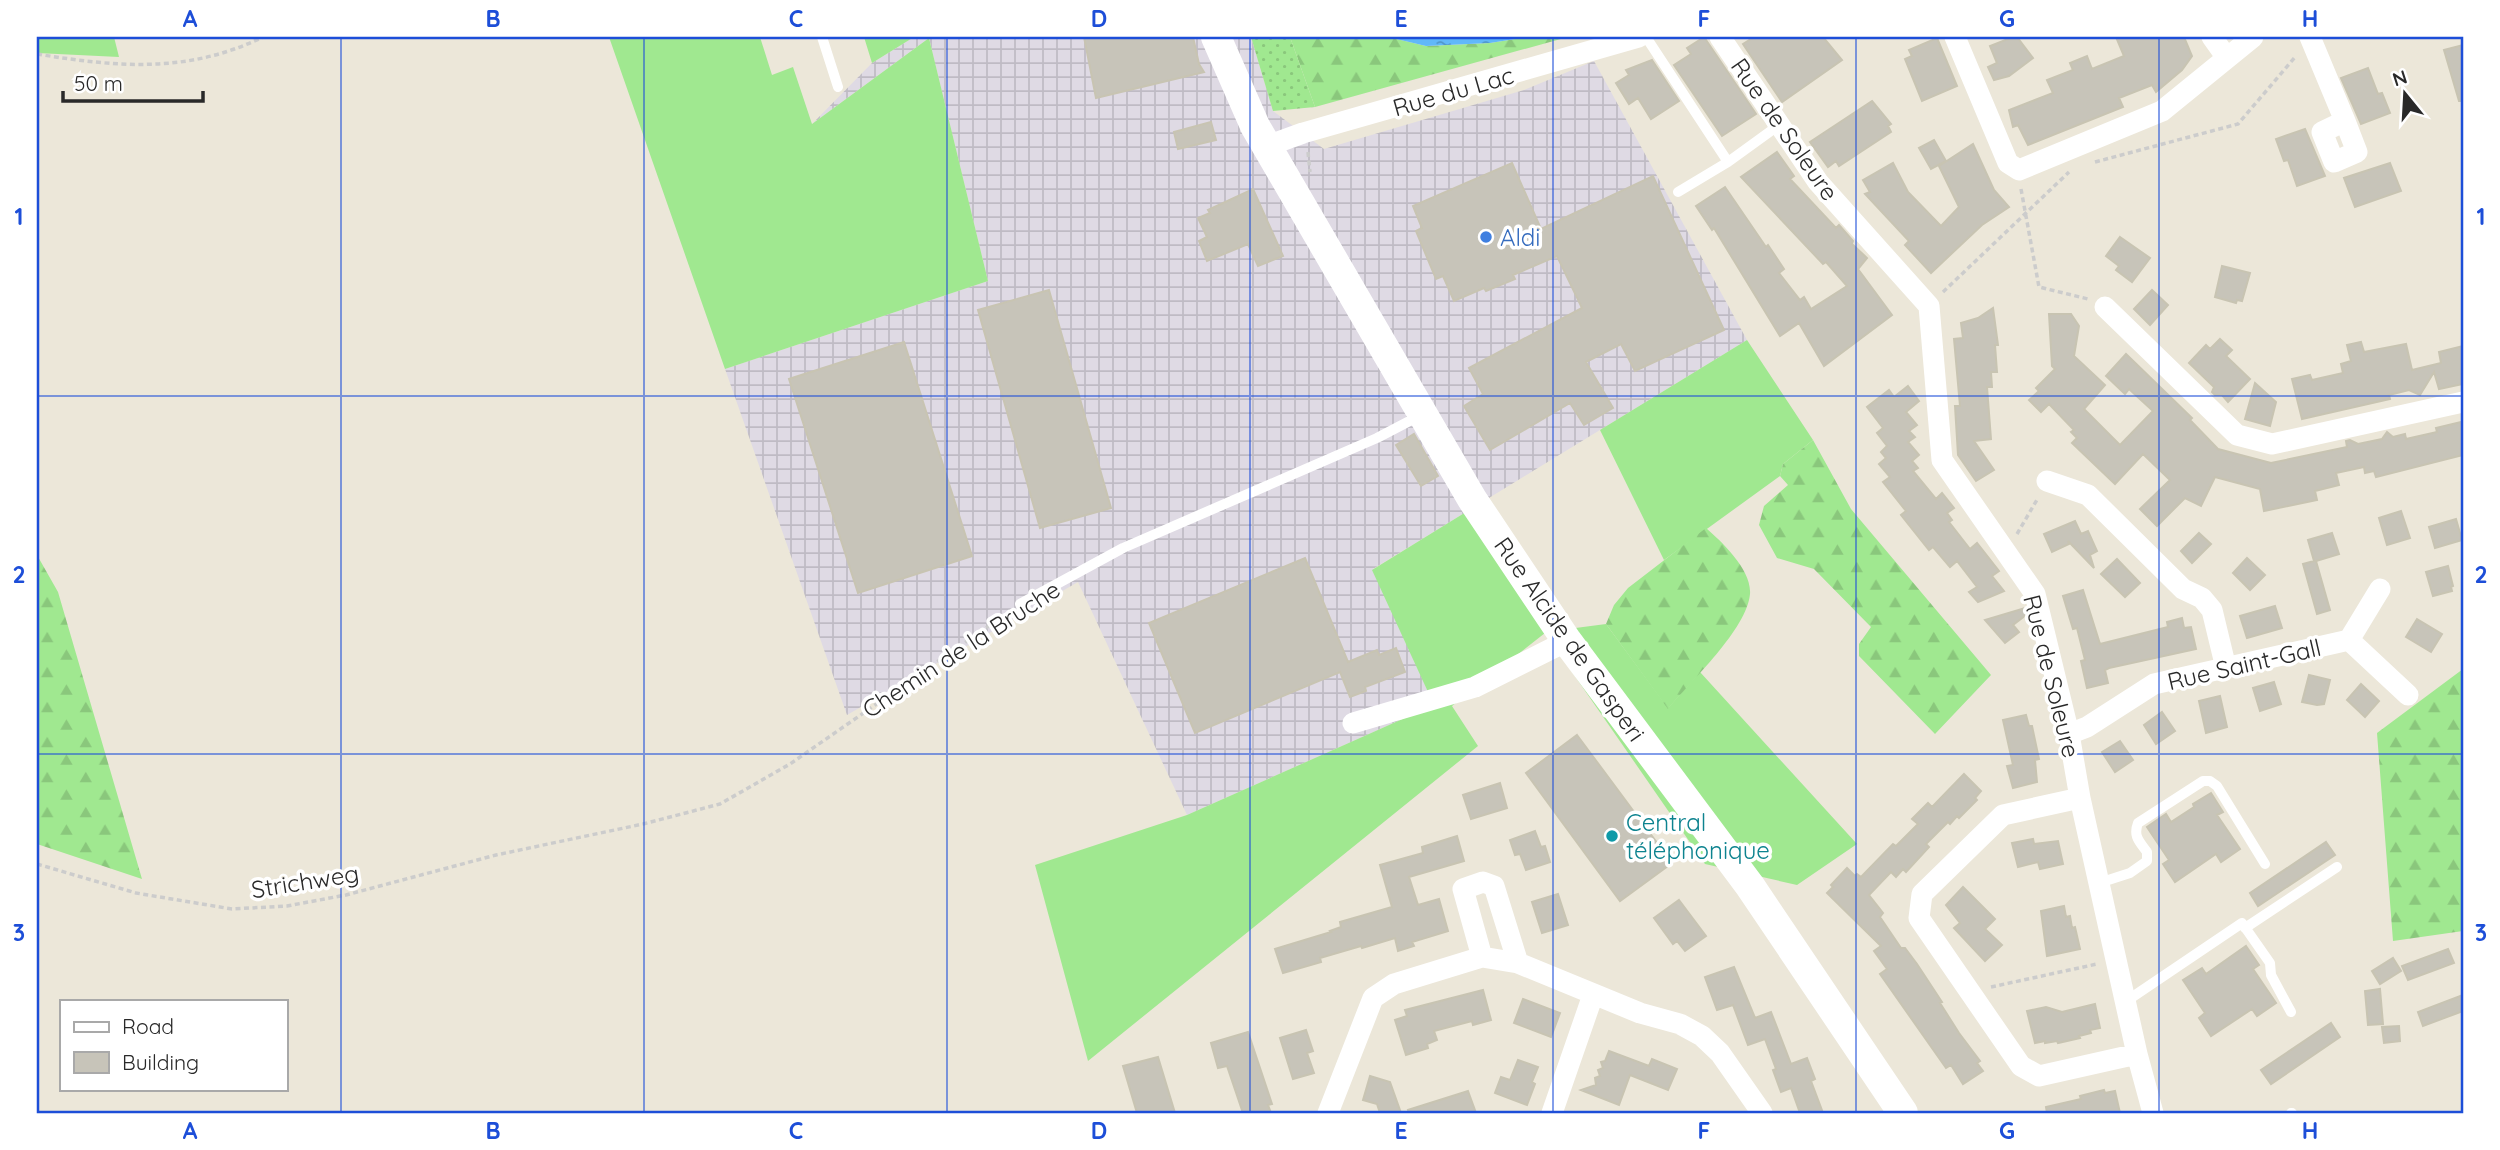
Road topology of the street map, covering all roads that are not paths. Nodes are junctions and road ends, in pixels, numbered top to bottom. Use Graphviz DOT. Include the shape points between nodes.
graph roads {
  1 [pos="822,37"];
  2 [pos="1216,37"];
  3 [pos="1639,37"];
  4 [pos="1646,37"];
  5 [pos="1720,37"];
  6 [pos="1955,37"];
  7 [pos="2213,37"];
  8 [pos="2253,37"];
  9 [pos="2310,38"];
  10 [pos="2227,58"];
  11 [pos="838,87"];
  12 [pos="2345,121"];
  13 [pos="1779,125"];
  14 [pos="1267,146"];
  15 [pos="1728,162"];
  16 [pos="1678,192"];
  17 [pos="2105,307"];
  18 [pos="2463,402"];
  19 [pos="1421,415"];
  20 [pos="2047,481"];
  21 [pos="2380,589"];
  22 [pos="1020,604"];
  23 [pos="2349,640"];
  24 [pos="1567,641"];
  25 [pos="2226,668"];
  26 [pos="2408,695"];
  27 [pos="1353,723"];
  28 [pos="2069,734"];
  29 [pos="2080,798"];
  30 [pos="2265,864"];
  31 [pos="2337,867"];
  32 [pos="2099,883"];
  33 [pos="2245,928"];
  34 [pos="1482,957"];
  35 [pos="1517,963"];
  36 [pos="1592,995"];
  37 [pos="2125,1002"];
  38 [pos="2291,1012"];
  39 [pos="2137,1054"];
  40 [pos="1328,1113"];
  41 [pos="1552,1113"];
  42 [pos="1762,1113"];
  43 [pos="1903,1113"];
  44 [pos="2153,1113"];
  1 -- 11 [label="lane"];
  2 -- 14 [label="main road, Rue Alcide de Gasperi"];
  3 -- 14 [label="street, Rue du Lac"];
  4 -- 15 [label="lane"];
  5 -- 13 [label="street, Rue de Soleure"];
  6 -- 10 [label="street" via="2008,163 2019,170 2162,111"];
  7 -- 10 [label="street"];
  8 -- 10 [label="street"];
  9 -- 12 [label="street"];
  13 -- 15 [label="lane"];
  13 -- 28 [label="street, Rue de Soleure" via="1818,182 1928,306 1942,460 2035,594"];
  14 -- 19 [label="main road, Rue Alcide de Gasperi"];
  15 -- 16 [label="lane"];
  17 -- 18 [label="street" via="2237,435 2272,444"];
  19 -- 22 [label="lane, Chemin de la Bruche" via="1377,439 1123,548"];
  19 -- 24 [label="main road, Rue Alcide de Gasperi"];
  20 -- 25 [label="street" via="2088,495 2183,589 2202,598 2212,610"];
  21 -- 23 [label="street, Rue Saint-Gall"];
  23 -- 25 [label="street, Rue Saint-Gall"];
  23 -- 26 [label="street, Rue Saint-Gall"];
  24 -- 27 [label="street" via="1475,687"];
  24 -- 43 [label="main road, Rue Alcide de Gasperi" via="1750,886"];
  25 -- 28 [label="street, Rue Saint-Gall" via="2154,684"];
  28 -- 29 [label="street, Rue de Soleure"];
  29 -- 32 [label="street, Rue de Soleure"];
  29 -- 39 [label="street" via="2004,815 1922,894 1919,918 2021,1066 2039,1076"];
  30 -- 32 [label="lane" via="2217,786 2203,781 2138,823 2136,837 2147,852 2147,861 2130,873"];
  31 -- 33 [label="lane"];
  32 -- 37 [label="street, Rue de Soleure"];
  33 -- 37 [label="lane" via="2242,923"];
  33 -- 38 [label="lane" via="2270,963 2271,975"];
  34 -- 35 [label="street"];
  34 -- 35 [label="street" via="1463,889 1483,882 1494,886"];
  34 -- 40 [label="street" via="1394,984 1373,998"];
  35 -- 36 [label="street"];
  36 -- 41 [label="street"];
  36 -- 42 [label="street" via="1681,1024 1702,1036 1720,1053"];
  37 -- 39 [label="street, Rue de Soleure"];
  39 -- 44 [label="street, Rue de Soleure"];
}
